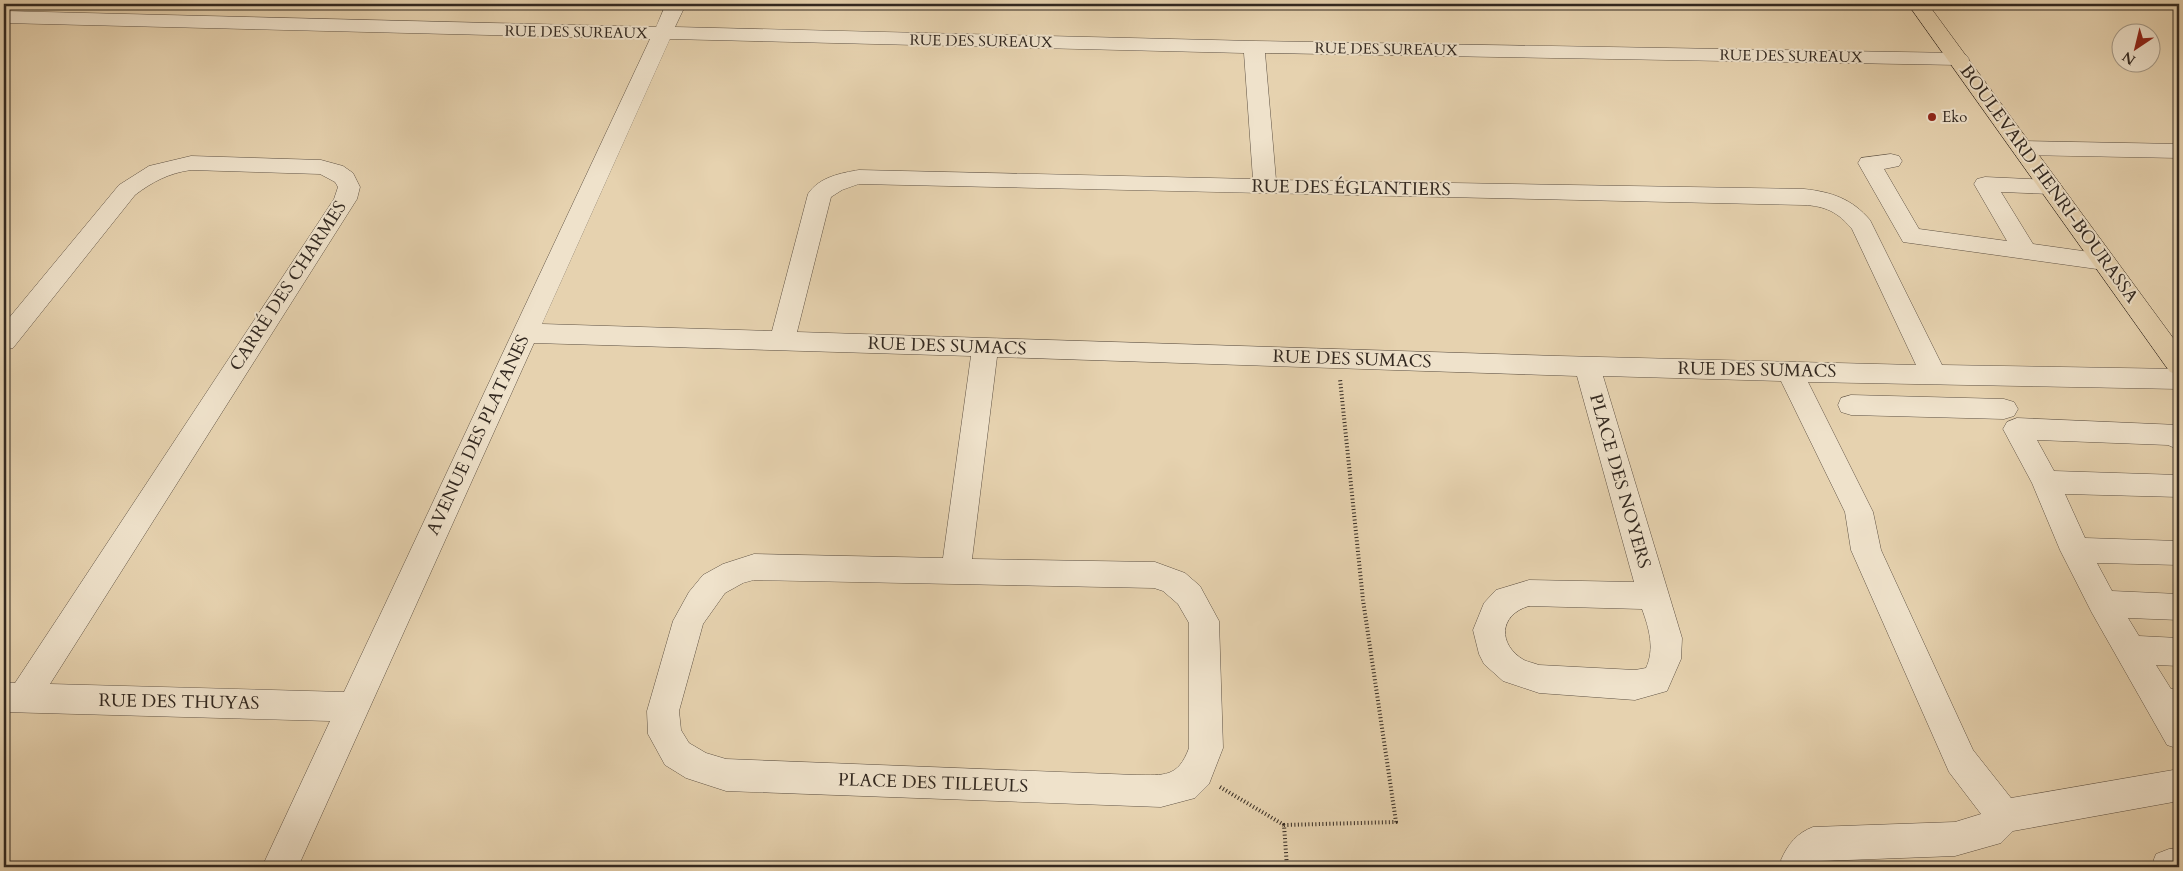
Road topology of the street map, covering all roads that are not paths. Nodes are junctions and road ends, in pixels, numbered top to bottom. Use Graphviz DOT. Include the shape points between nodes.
graph roads {
  1 [pos="676,4"];
  2 [pos="1918,4"];
  3 [pos="4,17"];
  4 [pos="663,34"];
  5 [pos="1254,47"];
  6 [pos="1959,59"];
  7 [pos="2022,148"];
  8 [pos="2179,151"];
  9 [pos="1891,161"];
  10 [pos="1265,187"];
  11 [pos="2051,187"];
  12 [pos="2026,252"];
  13 [pos="2104,262"];
  14 [pos="525,333"];
  15 [pos="782,340"];
  16 [pos="4,341"];
  17 [pos="985,348"];
  18 [pos="2179,365"];
  19 [pos="1586,366"];
  20 [pos="1789,371"];
  21 [pos="1934,375"];
  22 [pos="1984,376"];
  23 [pos="2179,379"];
  24 [pos="1851,405"];
  25 [pos="2010,419"];
  26 [pos="2179,440"];
  27 [pos="2046,482"];
  28 [pos="2179,486"];
  29 [pos="2076,550"];
  30 [pos="2179,553"];
  31 [pos="956,571"];
  32 [pos="1653,596"];
  33 [pos="2103,604"];
  34 [pos="2179,607"];
  35 [pos="2130,650"];
  36 [pos="2179,652"];
  37 [pos="13,698"];
  38 [pos="2170,704"];
  39 [pos="354,707"];
  40 [pos="2179,734"];
  41 [pos="2177,791"];
  42 [pos="2004,816"];
  43 [pos="1799,860"];
  44 [pos="2179,866"];
  45 [pos="280,867"];
  46 [pos="2169,867"];
  1 -- 4 [label="street, AVENUE DES PLATANES"];
  2 -- 6 [label="main road, BOULEVARD HENRI-BOURASSA"];
  3 -- 4 [label="street, RUE DES SUREAUX"];
  4 -- 5 [label="street, RUE DES SUREAUX"];
  4 -- 14 [label="street, AVENUE DES PLATANES"];
  5 -- 6 [label="street, RUE DES SUREAUX"];
  5 -- 10 [label="street"];
  6 -- 7 [label="main road, BOULEVARD HENRI-BOURASSA"];
  7 -- 8 [label="street"];
  7 -- 11 [label="main road, BOULEVARD HENRI-BOURASSA"];
  9 -- 12 [label="street" via="1869,163 1911,236"];
  10 -- 15 [label="street, RUE DES ÉGLANTIERS" via="859,177 842,180 820,194 817,202"];
  10 -- 21 [label="street, RUE DES ÉGLANTIERS" via="1804,197 1839,203 1862,226"];
  11 -- 12 [label="street" via="1985,184"];
  11 -- 13 [label="main road, BOULEVARD HENRI-BOURASSA"];
  12 -- 13 [label="street"];
  13 -- 18 [label="main road, BOULEVARD HENRI-BOURASSA"];
  14 -- 15 [label="street, RUE DES SUMACS"];
  14 -- 39 [label="street, AVENUE DES PLATANES"];
  15 -- 17 [label="street, RUE DES SUMACS"];
  16 -- 37 [label="street, CARRÉ DES CHARMES" via="127,190 157,170 191,162 321,167 346,178 345,199"];
  17 -- 19 [label="street, RUE DES SUMACS"];
  17 -- 31 [label="street"];
  19 -- 20 [label="street, RUE DES SUMACS"];
  19 -- 32 [label="street, PLACE DES NOYERS"];
  20 -- 21 [label="street, RUE DES SUMACS"];
  20 -- 42 [label="street" via="1859,512 1866,550 1961,761"];
  21 -- 22 [label="street, RUE DES SUMACS"];
  22 -- 23 [label="street, RUE DES SUMACS"];
  22 -- 25 [label="street"];
  24 -- 25 [label="street"];
  25 -- 26 [label="street" via="2176,435"];
  25 -- 27 [label="street"];
  27 -- 28 [label="street"];
  27 -- 29 [label="street"];
  29 -- 30 [label="street"];
  29 -- 33 [label="street"];
  31 -- 31 [label="street, PLACE DES TILLEULS" via="754,567 714,584 688,621 663,711 665,734 677,754 698,768 726,775 1136,791 1161,791 1183,786 1197,773 1206,748 1204,621 1189,595 1174,582 1155,575"];
  32 -- 32 [label="street, PLACE DES NOYERS" via="1528,593 1507,599 1495,612 1490,630 1496,654 1514,671 1539,679 1635,684 1656,681 1664,668 1667,636"];
  33 -- 34 [label="street"];
  33 -- 35 [label="street"];
  35 -- 36 [label="street"];
  35 -- 38 [label="street"];
  37 -- 39 [label="street, RUE DES THUYAS"];
  38 -- 40 [label="street"];
  39 -- 45 [label="street, AVENUE DES PLATANES"];
  41 -- 42 [label="street"];
  42 -- 43 [label="street" via="1989,831 1955,839 1813,844"];
  44 -- 46 [label="street"];
}
